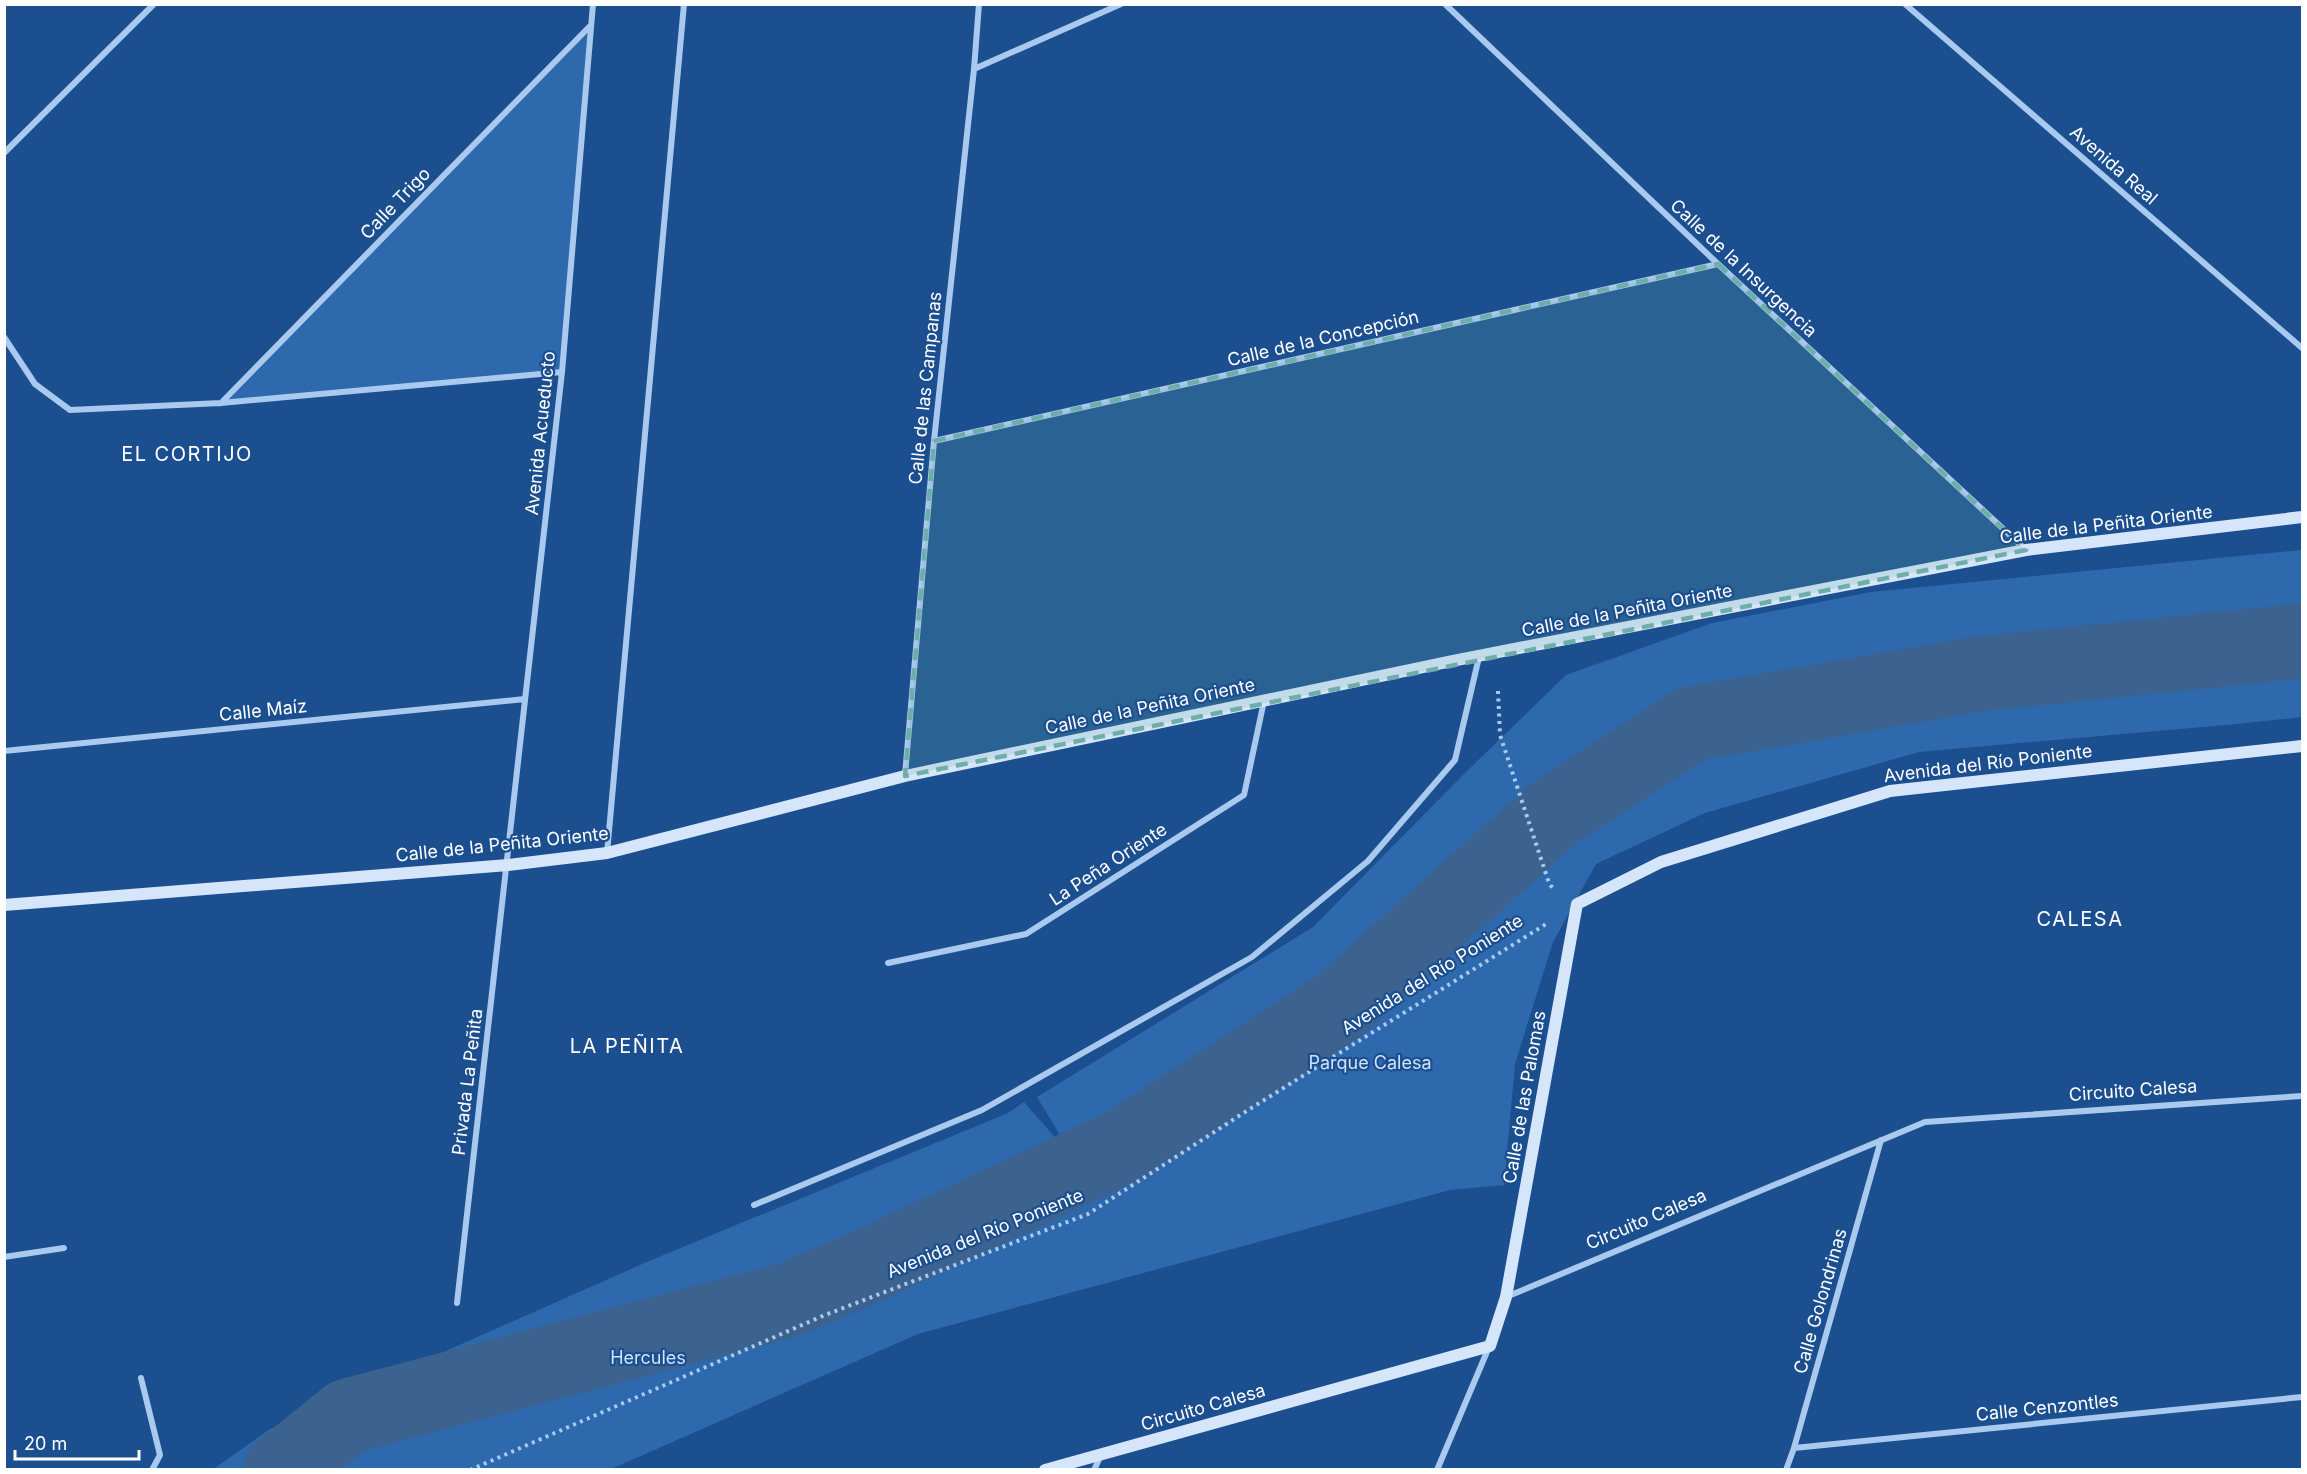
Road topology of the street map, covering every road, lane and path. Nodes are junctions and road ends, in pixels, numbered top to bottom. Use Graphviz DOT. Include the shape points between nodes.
graph roads {
  1 [pos="154,4"];
  2 [pos="593,4"];
  3 [pos="684,4"];
  4 [pos="979,4"];
  5 [pos="1121,4"];
  6 [pos="1445,4"];
  7 [pos="1905,4"];
  8 [pos="591,25"];
  9 [pos="974,69"];
  10 [pos="4,153"];
  11 [pos="1718,264"];
  12 [pos="4,337"];
  13 [pos="2302,348"];
  14 [pos="562,372"];
  15 [pos="220,403"];
  16 [pos="934,441"];
  17 [pos="2302,517"];
  18 [pos="2026,550"];
  19 [pos="1479,656"];
  20 [pos="525,699"];
  21 [pos="1264,700"];
  22 [pos="1500,735"];
  23 [pos="2302,746"];
  24 [pos="4,751"];
  25 [pos="905,776"];
  26 [pos="607,853"];
  27 [pos="508,865"];
  28 [pos="1551,888"];
  29 [pos="1577,904"];
  30 [pos="4,905"];
  31 [pos="888,963"];
  32 [pos="2302,1096"];
  33 [pos="1881,1140"];
  34 [pos="754,1205"];
  35 [pos="64,1248"];
  36 [pos="4,1257"];
  37 [pos="1506,1297"];
  38 [pos="457,1303"];
  39 [pos="1490,1346"];
  40 [pos="141,1378"];
  41 [pos="2302,1396"];
  42 [pos="1794,1448"];
  43 [pos="1101,1454"];
  44 [pos="152,1470"];
  45 [pos="470,1470"];
  46 [pos="1045,1470"];
  47 [pos="1094,1470"];
  48 [pos="1437,1470"];
  49 [pos="1786,1470"];
  1 -- 10 [label="street"];
  2 -- 8 [label="street, Avenida Acueducto"];
  3 -- 26 [label="street"];
  4 -- 9 [label="street, Calle de las Campanas"];
  5 -- 9 [label="street"];
  6 -- 11 [label="street, Calle de la Insurgencia"];
  7 -- 13 [label="street, Avenida Real"];
  8 -- 14 [label="street, Avenida Acueducto"];
  8 -- 15 [label="street, Calle Trigo"];
  9 -- 16 [label="street, Calle de las Campanas"];
  11 -- 16 [label="street, Calle de la Concepción"];
  11 -- 18 [label="street, Calle de la Insurgencia"];
  12 -- 15 [label="street" via="35,384 70,410"];
  14 -- 15 [label="street"];
  14 -- 20 [label="street, Avenida Acueducto"];
  16 -- 25 [label="street, Calle de las Campanas"];
  17 -- 18 [label="main road, Calle de la Peñita Oriente"];
  18 -- 19 [label="main road, Calle de la Peñita Oriente"];
  19 -- 21 [label="main road, Calle de la Peñita Oriente"];
  19 -- 34 [label="street" via="1455,759 1368,861 1252,957 982,1110"];
  20 -- 24 [label="street, Calle Maíz"];
  20 -- 27 [label="street, Avenida Acueducto"];
  21 -- 25 [label="main road, Calle de la Peñita Oriente"];
  21 -- 31 [label="street, La Peña Oriente" via="1244,795 1026,934"];
  22 -- 28 [label="path"];
  23 -- 29 [label="main road, Avenida del Río Poniente" via="1890,791 1661,862"];
  25 -- 26 [label="main road, Calle de la Peñita Oriente"];
  26 -- 27 [label="main road, Calle de la Peñita Oriente"];
  27 -- 30 [label="main road, Calle de la Peñita Oriente"];
  27 -- 38 [label="street, Privada La Peñita"];
  29 -- 37 [label="main road, Calle de las Palomas"];
  29 -- 45 [label="path, Avenida del Río Poniente" via="1088,1214 825,1316"];
  32 -- 33 [label="street, Circuito Calesa" via="1924,1122"];
  33 -- 37 [label="street, Circuito Calesa"];
  33 -- 42 [label="street, Calle Golondrinas"];
  35 -- 36 [label="street"];
  37 -- 39 [label="main road"];
  39 -- 43 [label="main road, Circuito Calesa"];
  39 -- 48 [label="street"];
  40 -- 44 [label="street" via="160,1455"];
  41 -- 42 [label="street, Calle Cenzontles"];
  42 -- 49 [label="street, Calle Golondrinas"];
  43 -- 46 [label="main road, Circuito Calesa"];
  43 -- 47 [label="street"];
}
